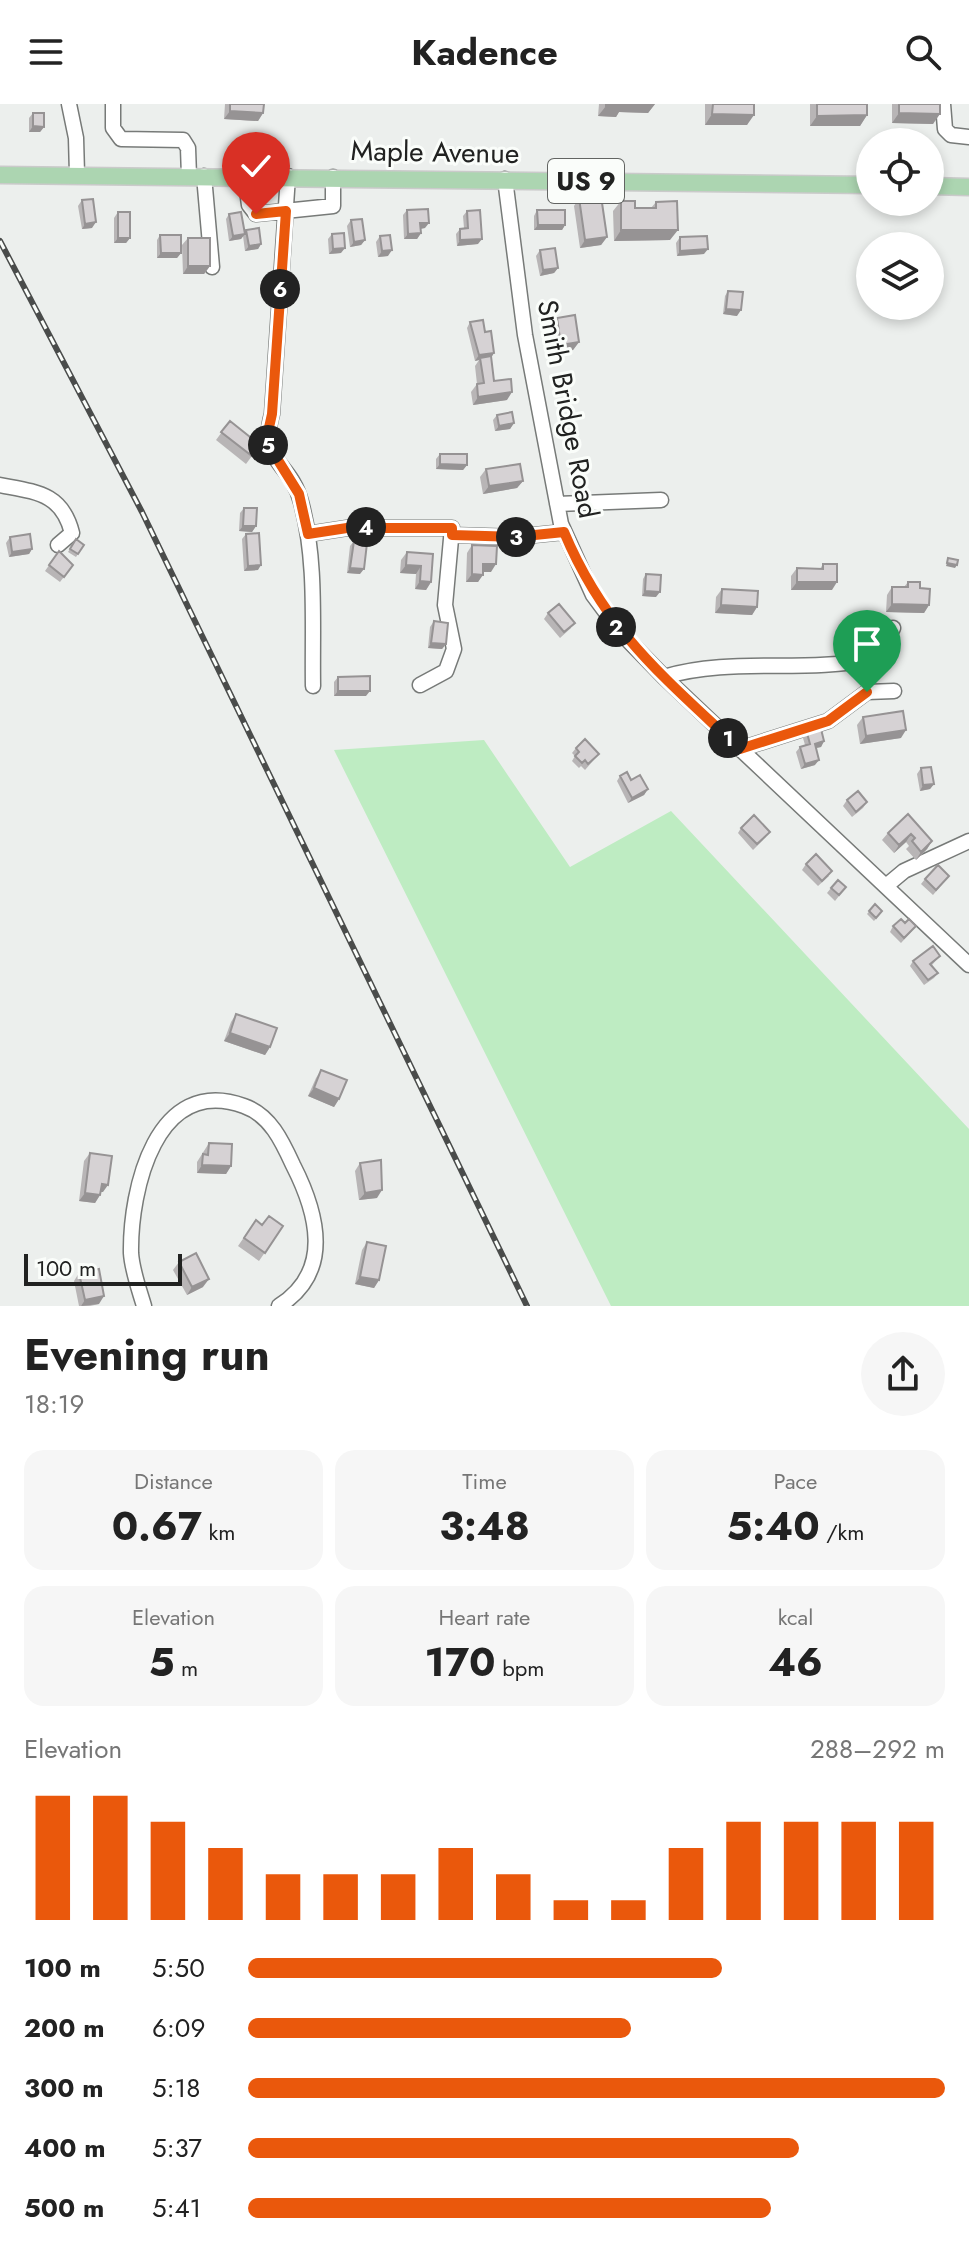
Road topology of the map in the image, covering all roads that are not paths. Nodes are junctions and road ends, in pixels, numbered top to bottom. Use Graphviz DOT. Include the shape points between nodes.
graph roads {
  1 [pos="69,104"];
  2 [pos="113,104"];
  3 [pos="943,104"];
  4 [pos="969,137"];
  5 [pos="77,174"];
  6 [pos="0,175"];
  7 [pos="197,176"];
  8 [pos="245,176"];
  9 [pos="288,176"];
  10 [pos="333,177"];
  11 [pos="505,179"];
  12 [pos="856,185"];
  13 [pos="944,186"];
  14 [pos="969,187"];
  15 [pos="286,211"];
  16 [pos="212,267"];
  17 [pos="0,485"];
  18 [pos="661,500"];
  19 [pos="557,504"];
  20 [pos="564,532"];
  21 [pos="308,534"];
  22 [pos="452,535"];
  23 [pos="58,545"];
  24 [pos="893,628"];
  25 [pos="664,677"];
  26 [pos="420,685"];
  27 [pos="313,686"];
  28 [pos="894,691"];
  29 [pos="740,749"];
  30 [pos="969,841"];
  31 [pos="886,886"];
  32 [pos="968,964"];
  33 [pos="144,1306"];
  34 [pos="279,1306"];
  1 -- 5 [label="street"];
  2 -- 7 [label="street" via="113,128 121,139 183,140"];
  3 -- 4 [label="street" via="945,129"];
  5 -- 6 [label="main road, Maple Avenue / US 9"];
  5 -- 7 [label="main road, Maple Avenue / US 9"];
  7 -- 8 [label="main road, Maple Avenue / US 9"];
  7 -- 16 [label="street"];
  8 -- 9 [label="main road, Maple Avenue / US 9"];
  8 -- 15 [label="street" via="249,205 256,214"];
  9 -- 10 [label="main road, Maple Avenue / US 9"];
  9 -- 15 [label="street"];
  10 -- 11 [label="main road, Maple Avenue / US 9"];
  10 -- 15 [label="street" via="333,206"];
  11 -- 12 [label="main road, Maple Avenue / US 9"];
  11 -- 19 [label="street, Smith Bridge Road" via="525,335"];
  13 -- 14 [label="main road"];
  15 -- 21 [label="street" via="272,414 265,436 299,494"];
  17 -- 23 [label="street" via="47,494 68,517 72,533"];
  18 -- 19 [label="street"];
  19 -- 20 [label="street, Smith Bridge Road"];
  20 -- 22 [label="street"];
  20 -- 25 [label="street, Smith Bridge Road" via="593,595"];
  21 -- 22 [label="street" via="392,526 452,528"];
  21 -- 27 [label="street"];
  22 -- 26 [label="street" via="445,605 454,649 446,671"];
  24 -- 25 [label="street" via="872,659 697,670"];
  25 -- 29 [label="street, Smith Bridge Road"];
  28 -- 29 [label="street" via="867,692 828,721"];
  29 -- 31 [label="street, Smith Bridge Road"];
  30 -- 31 [label="street" via="904,871"];
  31 -- 32 [label="street, Smith Bridge Road"];
  33 -- 34 [label="street" via="131,1254 149,1151 170,1119 212,1102 246,1106 272,1126 310,1198 314,1254 299,1286"];
}
